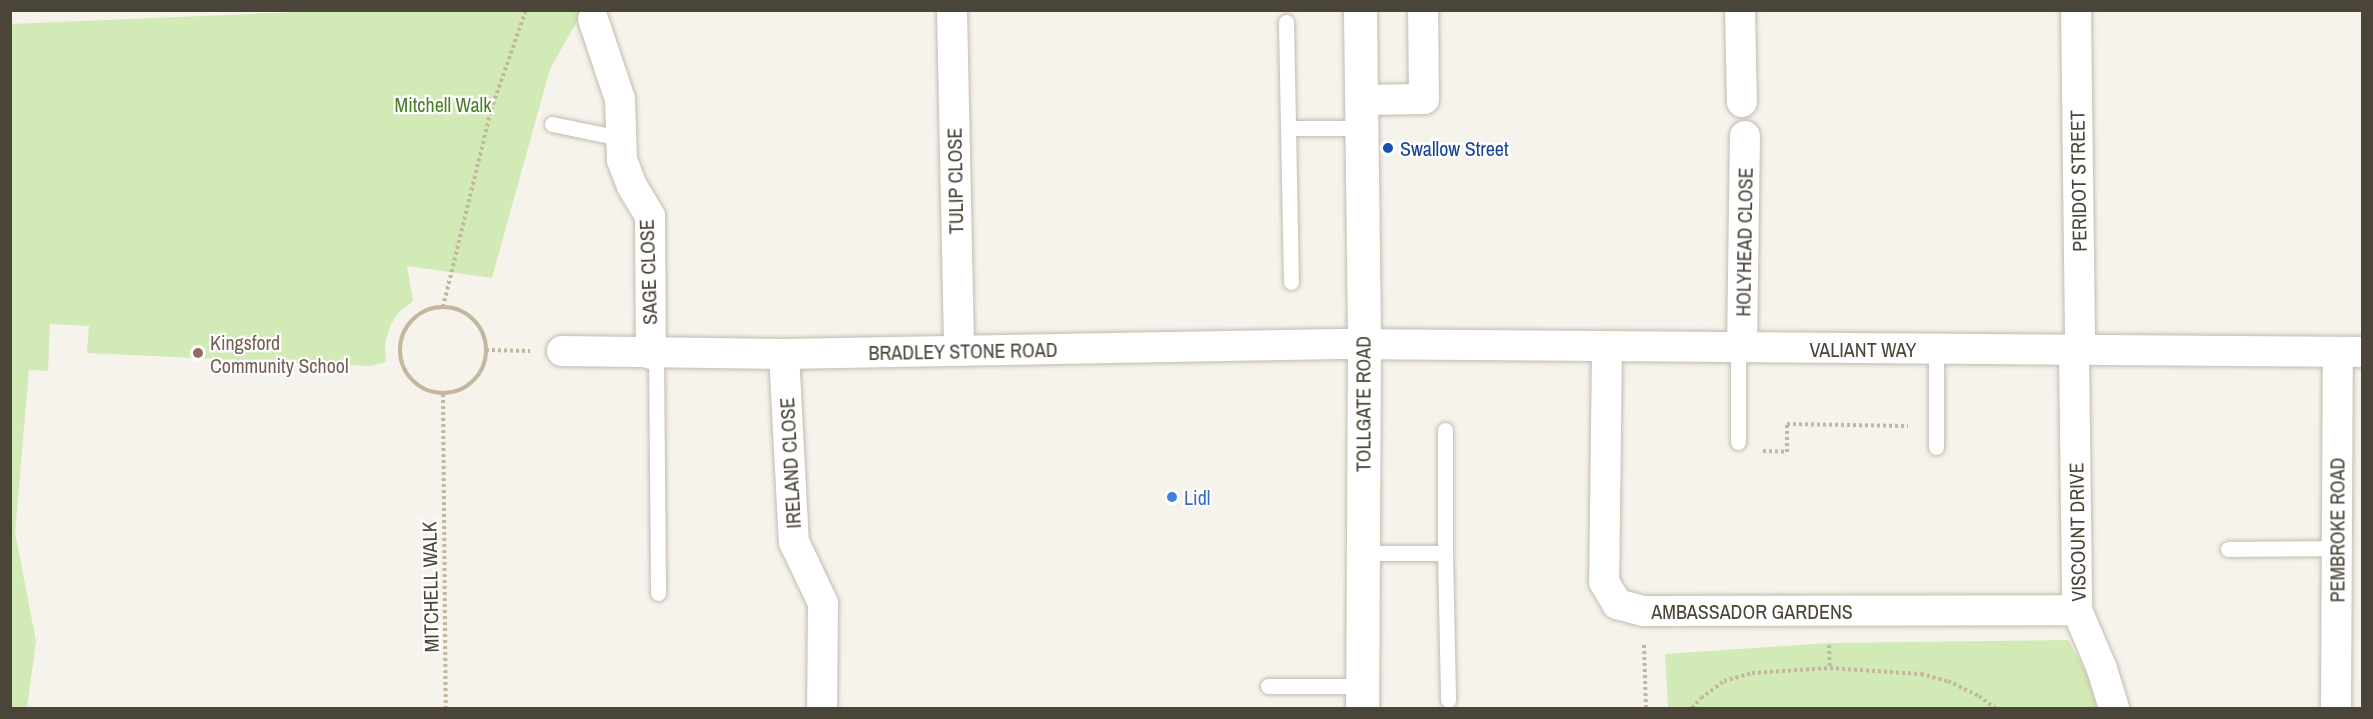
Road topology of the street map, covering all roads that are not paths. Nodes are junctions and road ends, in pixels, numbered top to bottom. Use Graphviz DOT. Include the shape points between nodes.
graph roads {
  1 [pos="951,10"];
  2 [pos="1360,10"];
  3 [pos="1423,10"];
  4 [pos="1740,10"];
  5 [pos="2076,10"];
  6 [pos="593,19"];
  7 [pos="1286,22"];
  8 [pos="1742,102"];
  9 [pos="1362,114"];
  10 [pos="552,124"];
  11 [pos="1288,128"];
  12 [pos="621,135"];
  13 [pos="1745,136"];
  14 [pos="1291,282"];
  15 [pos="1364,346"];
  16 [pos="1607,347"];
  17 [pos="1740,348"];
  18 [pos="1936,350"];
  19 [pos="2077,350"];
  20 [pos="562,351"];
  21 [pos="959,351"];
  22 [pos="2350,352"];
  23 [pos="654,354"];
  24 [pos="784,354"];
  25 [pos="1445,430"];
  26 [pos="1738,442"];
  27 [pos="1936,447"];
  28 [pos="2228,549"];
  29 [pos="2346,551"];
  30 [pos="1363,553"];
  31 [pos="1445,553"];
  32 [pos="658,593"];
  33 [pos="2077,610"];
  34 [pos="1269,686"];
  35 [pos="1362,697"];
  36 [pos="1448,700"];
  37 [pos="822,708"];
  38 [pos="2114,708"];
  39 [pos="2337,708"];
  1 -- 21 [label="street, TULIP CLOSE"];
  2 -- 9 [label="street, TOLLGATE ROAD"];
  3 -- 9 [label="street" via="1424,99"];
  4 -- 8 [label="street"];
  5 -- 19 [label="street, PERIDOT STREET"];
  6 -- 12 [label="street, SAGE CLOSE" via="620,99"];
  7 -- 11 [label="lane"];
  9 -- 11 [label="lane"];
  9 -- 15 [label="street, TOLLGATE ROAD"];
  10 -- 12 [label="lane"];
  11 -- 14 [label="lane"];
  12 -- 23 [label="street, SAGE CLOSE" via="622,160 650,216"];
  13 -- 17 [label="street, HOLYHEAD CLOSE"];
  15 -- 16 [label="street, VALIANT WAY"];
  15 -- 21 [label="street, BRADLEY STONE ROAD"];
  15 -- 30 [label="street, TOLLGATE ROAD"];
  16 -- 17 [label="street, VALIANT WAY"];
  16 -- 33 [label="street, AMBASSADOR GARDENS" via="1604,582 1617,604 1643,611"];
  17 -- 18 [label="street, VALIANT WAY"];
  17 -- 26 [label="lane"];
  18 -- 19 [label="street, VALIANT WAY"];
  18 -- 27 [label="lane"];
  19 -- 22 [label="street, VALIANT WAY"];
  19 -- 33 [label="street, VISCOUNT DRIVE"];
  20 -- 23 [label="street, BRADLEY STONE ROAD"];
  21 -- 24 [label="street, BRADLEY STONE ROAD"];
  22 -- 29 [label="street, PEMBROKE ROAD"];
  23 -- 24 [label="street, BRADLEY STONE ROAD"];
  23 -- 32 [label="lane"];
  24 -- 37 [label="street, IRELAND CLOSE" via="794,542 823,603"];
  25 -- 31 [label="lane"];
  28 -- 29 [label="lane"];
  29 -- 39 [label="street, PEMBROKE ROAD"];
  30 -- 31 [label="lane"];
  30 -- 35 [label="street, TOLLGATE ROAD"];
  31 -- 36 [label="lane"];
  33 -- 38 [label="street, VISCOUNT DRIVE"];
  34 -- 35 [label="lane"];
}
